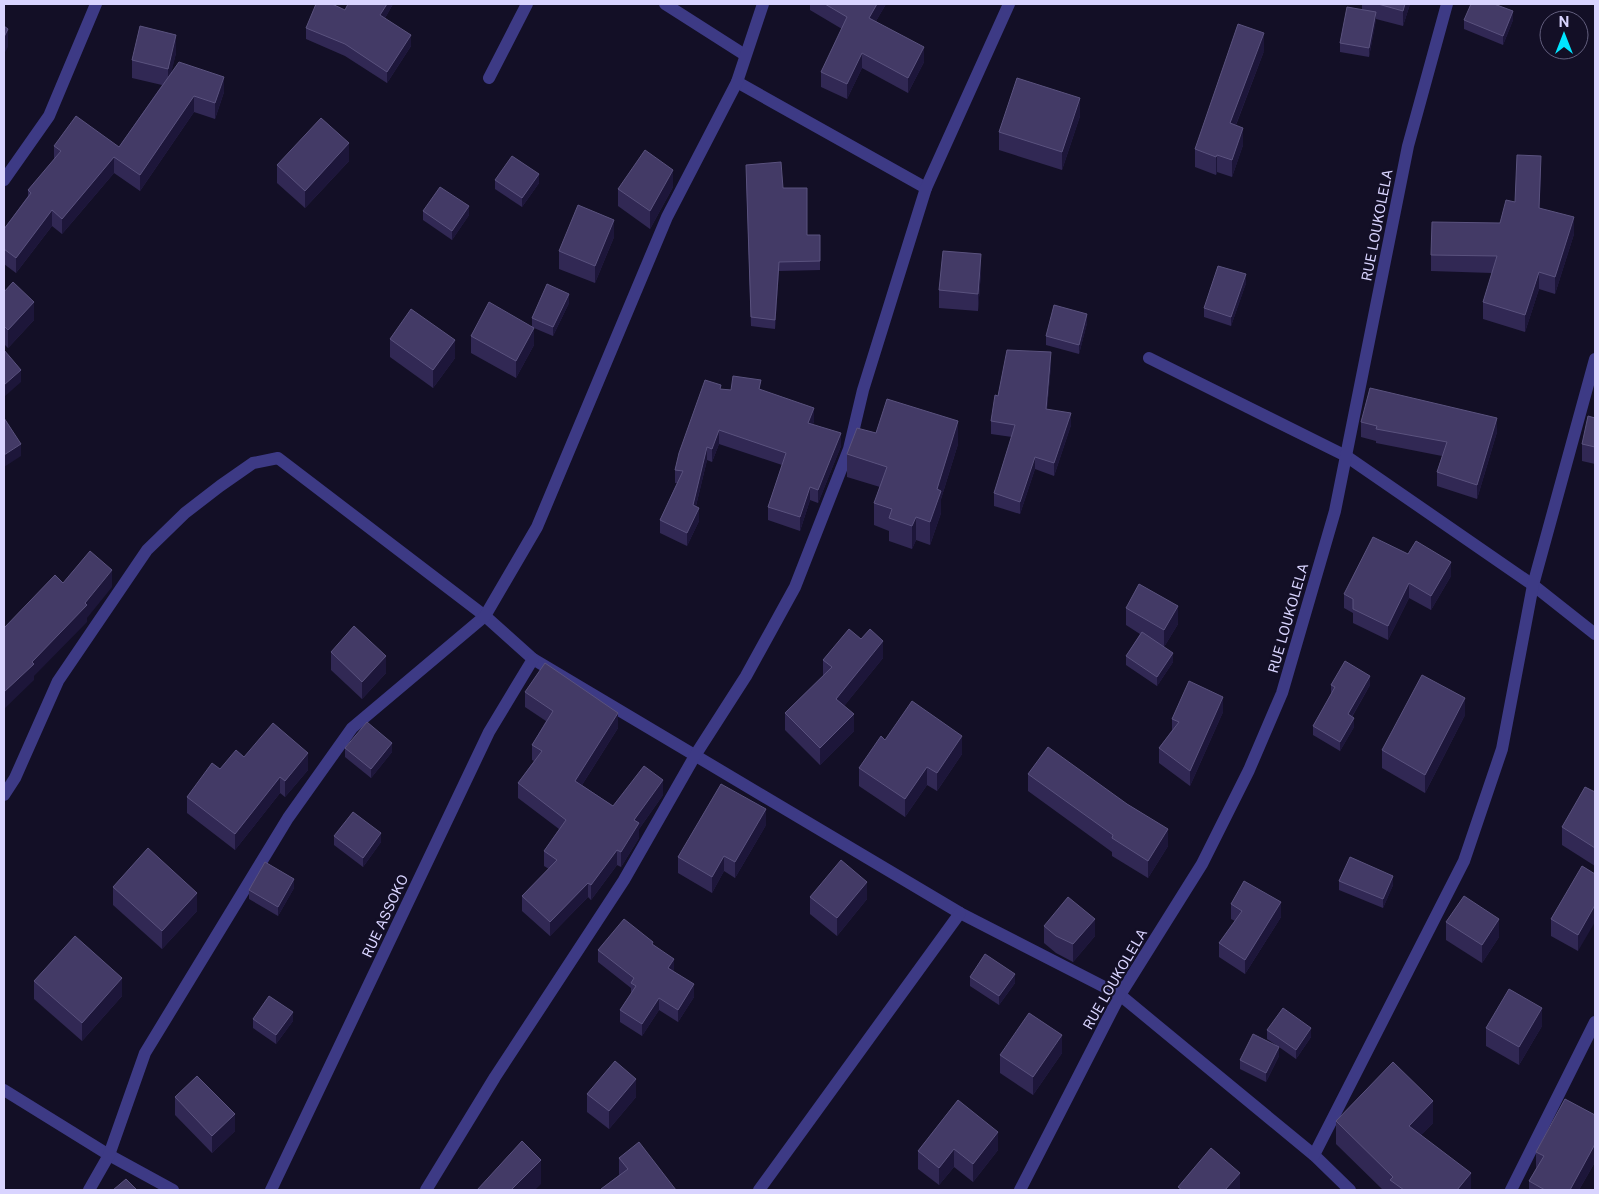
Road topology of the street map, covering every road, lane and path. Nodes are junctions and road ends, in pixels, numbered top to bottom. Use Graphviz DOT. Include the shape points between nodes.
graph roads {
  1 [pos="96,4"];
  2 [pos="527,4"];
  3 [pos="665,4"];
  4 [pos="763,4"];
  5 [pos="1009,4"];
  6 [pos="1447,4"];
  7 [pos="745,54"];
  8 [pos="489,78"];
  9 [pos="737,82"];
  10 [pos="4,180"];
  11 [pos="926,188"];
  12 [pos="1148,358"];
  13 [pos="1595,358"];
  14 [pos="1346,456"];
  15 [pos="1533,585"];
  16 [pos="485,616"];
  17 [pos="1595,634"];
  18 [pos="533,659"];
  19 [pos="696,754"];
  20 [pos="4,795"];
  21 [pos="960,913"];
  22 [pos="1120,995"];
  23 [pos="1595,1022"];
  24 [pos="4,1090"];
  25 [pos="109,1155"];
  26 [pos="1314,1155"];
  27 [pos="89,1190"];
  28 [pos="173,1190"];
  29 [pos="271,1190"];
  30 [pos="426,1190"];
  31 [pos="759,1190"];
  32 [pos="1020,1190"];
  33 [pos="1350,1190"];
  34 [pos="1511,1190"];
  1 -- 10 [label="street" via="48,116"];
  2 -- 8 [label="street"];
  3 -- 7 [label="street"];
  4 -- 7 [label="street"];
  5 -- 11 [label="street"];
  6 -- 14 [label="street, RUE LOUKOLELA" via="1408,146"];
  7 -- 9 [label="street"];
  9 -- 11 [label="street"];
  9 -- 16 [label="street" via="667,217 537,527"];
  11 -- 19 [label="street" via="863,390 849,449 795,587 746,676"];
  12 -- 14 [label="street"];
  13 -- 15 [label="street"];
  14 -- 15 [label="street"];
  14 -- 22 [label="street, RUE LOUKOLELA" via="1335,511 1282,693 1249,770 1202,864"];
  15 -- 17 [label="street"];
  15 -- 26 [label="street" via="1502,748 1464,861"];
  16 -- 18 [label="street"];
  16 -- 20 [label="street" via="278,458 253,464 185,513 147,550 58,681 15,778"];
  16 -- 25 [label="street" via="352,728 299,803 145,1053"];
  18 -- 19 [label="street"];
  18 -- 29 [label="street, RUE ASSOKO" via="489,732"];
  19 -- 21 [label="street"];
  19 -- 30 [label="street" via="624,880 495,1077"];
  21 -- 22 [label="street"];
  21 -- 31 [label="street"];
  22 -- 26 [label="street"];
  22 -- 32 [label="street, RUE LOUKOLELA"];
  23 -- 34 [label="street"];
  24 -- 25 [label="street"];
  25 -- 27 [label="street"];
  25 -- 28 [label="street"];
  26 -- 33 [label="street"];
}
